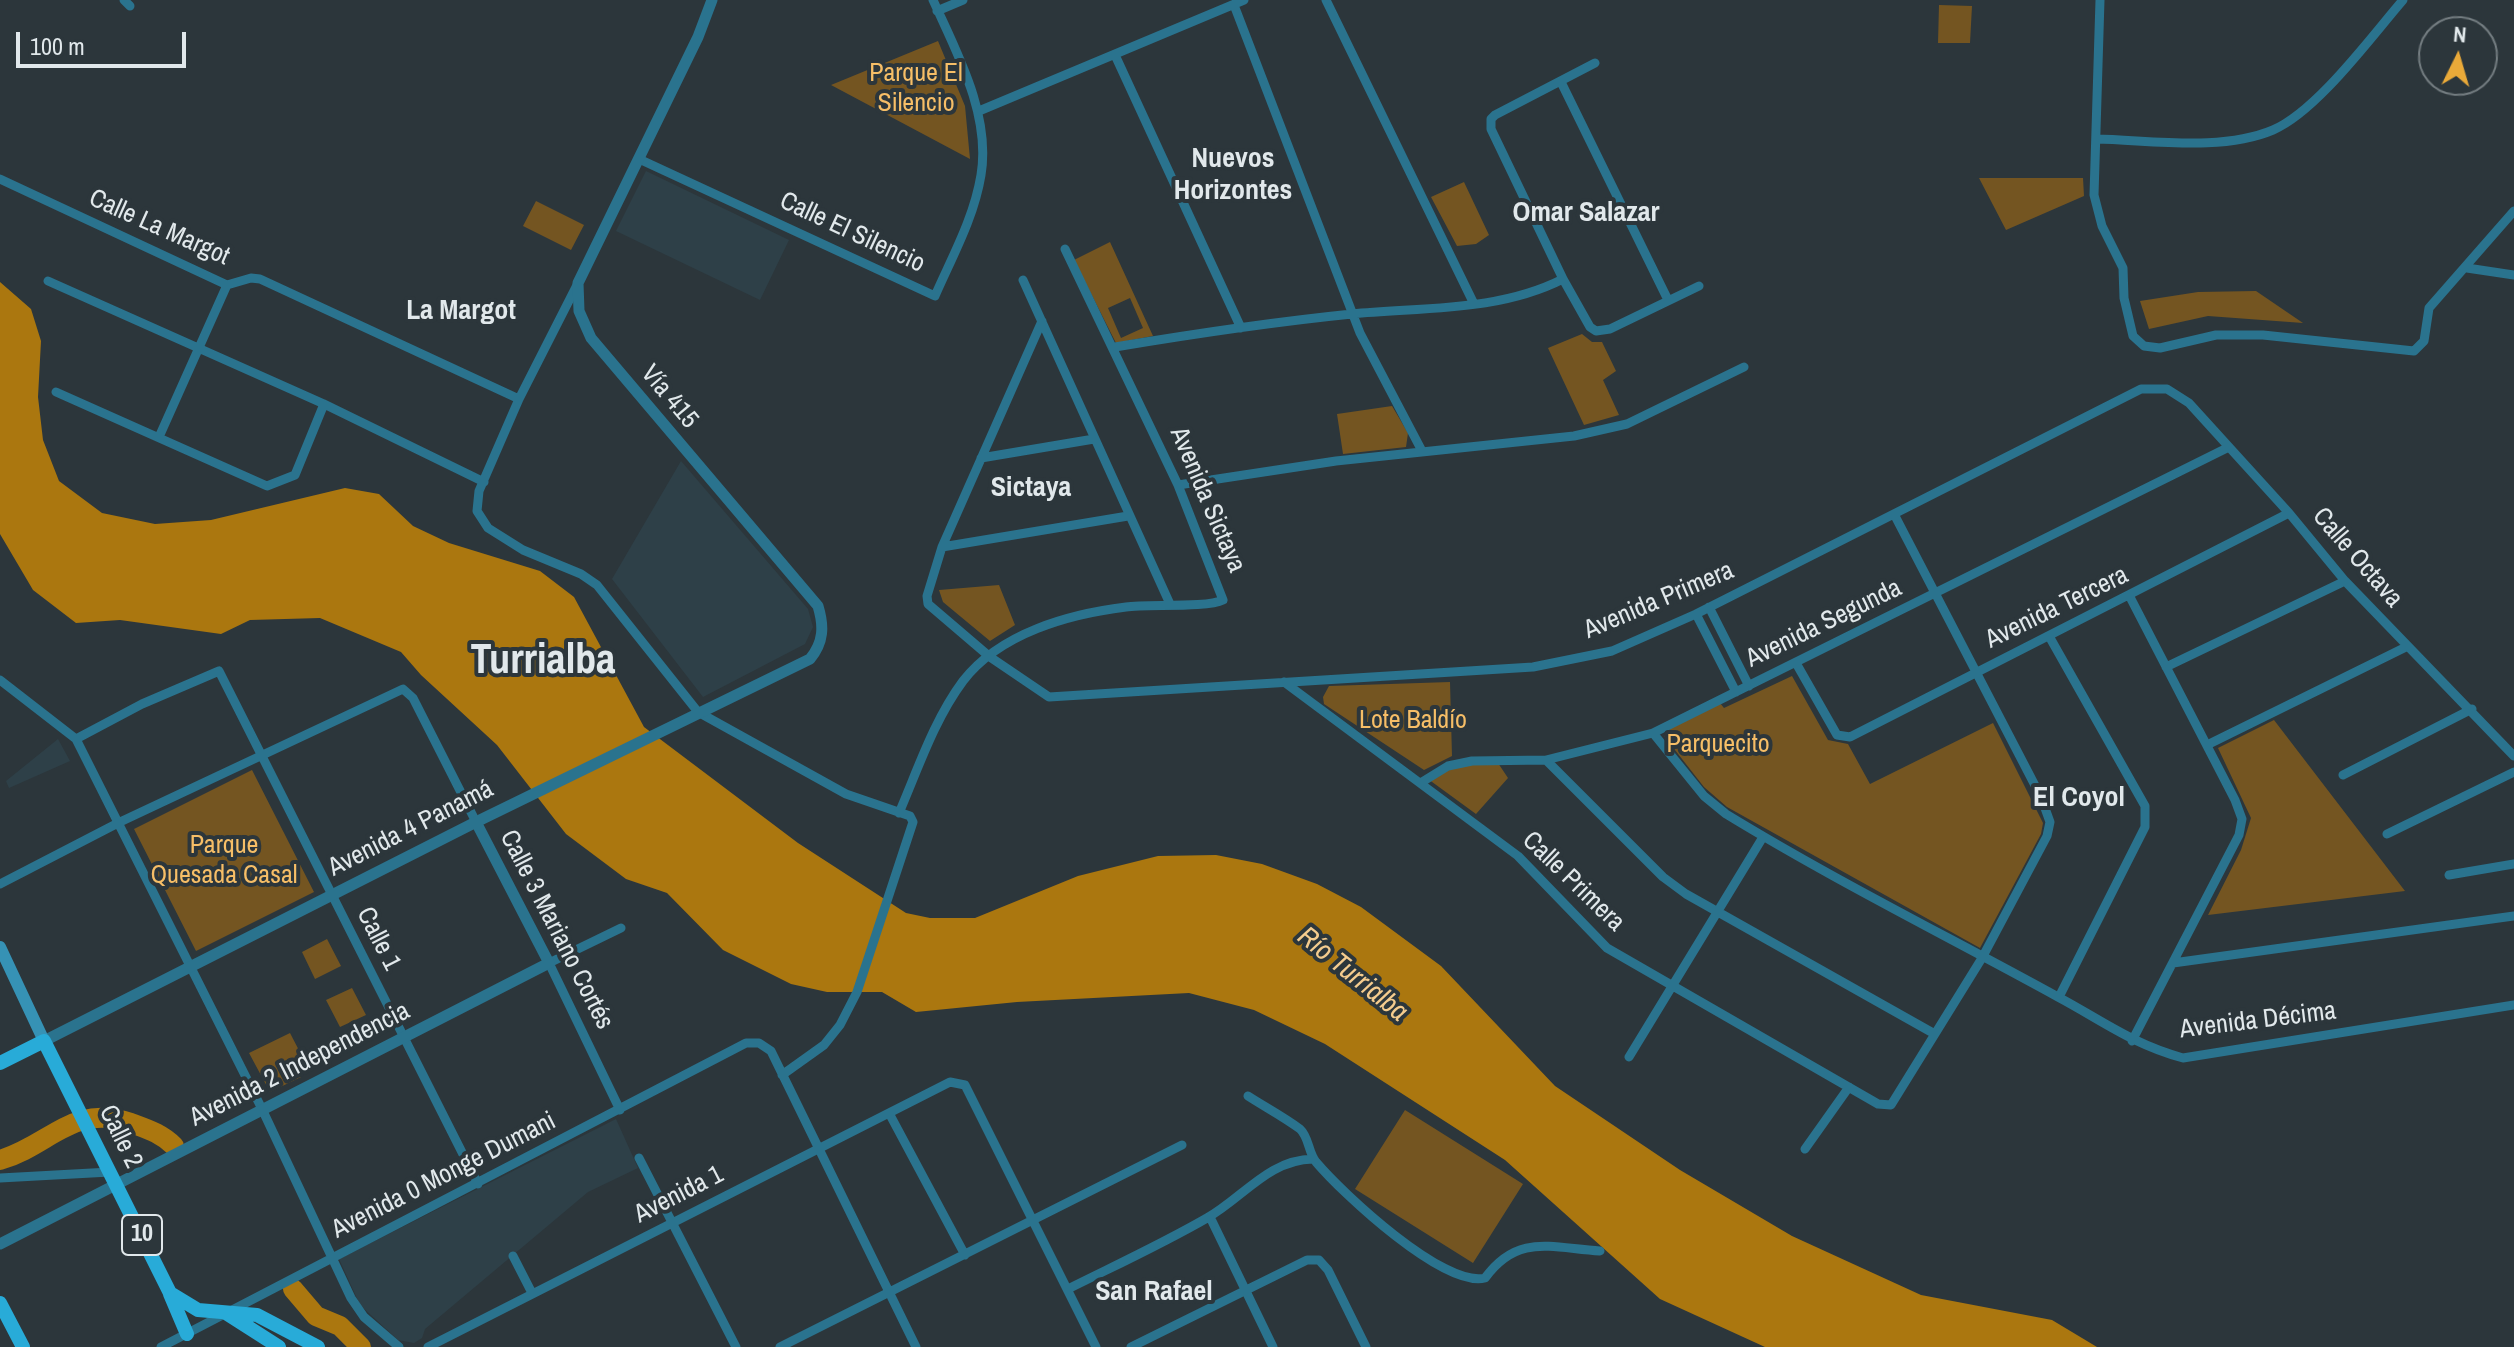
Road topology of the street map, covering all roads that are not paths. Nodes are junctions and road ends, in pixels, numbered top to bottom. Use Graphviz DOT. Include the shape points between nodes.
graph roads {
  1 [pos="712,0"];
  2 [pos="933,0"];
  3 [pos="963,0"];
  4 [pos="1244,0"];
  5 [pos="1326,0"];
  6 [pos="2100,0"];
  7 [pos="2403,0"];
  8 [pos="1234,5"];
  9 [pos="937,11"];
  10 [pos="1115,55"];
  11 [pos="1595,63"];
  12 [pos="1561,82"];
  13 [pos="979,111"];
  14 [pos="2096,139"];
  15 [pos="639,159"];
  16 [pos="0,179"];
  17 [pos="2514,211"];
  18 [pos="1065,249"];
  19 [pos="2467,268"];
  20 [pos="2514,275"];
  21 [pos="1563,279"];
  22 [pos="1023,280"];
  23 [pos="48,281"];
  24 [pos="578,283"];
  25 [pos="227,285"];
  26 [pos="1699,286"];
  27 [pos="1668,300"];
  28 [pos="1474,304"];
  29 [pos="1353,314"];
  30 [pos="1042,321"];
  31 [pos="1241,328"];
  32 [pos="200,347"];
  33 [pos="1115,347"];
  34 [pos="1744,367"];
  35 [pos="2167,389"];
  36 [pos="56,392"];
  37 [pos="519,399"];
  38 [pos="324,404"];
  39 [pos="159,437"];
  40 [pos="1094,439"];
  41 [pos="2229,447"];
  42 [pos="1422,451"];
  43 [pos="981,458"];
  44 [pos="484,482"];
  45 [pos="1178,485"];
  46 [pos="2289,513"];
  47 [pos="1894,514"];
  48 [pos="1128,516"];
  49 [pos="942,547"];
  50 [pos="2345,581"];
  51 [pos="1937,592"];
  52 [pos="2130,597"];
  53 [pos="1170,604"];
  54 [pos="1709,607"];
  55 [pos="1696,614"];
  56 [pos="2049,636"];
  57 [pos="2406,647"];
  58 [pos="990,657"];
  59 [pos="1796,663"];
  60 [pos="2166,667"];
  61 [pos="1977,672"];
  62 [pos="1284,682"];
  63 [pos="3,686"];
  64 [pos="1749,686"];
  65 [pos="1736,692"];
  66 [pos="2472,709"];
  67 [pos="698,712"];
  68 [pos="673,726"];
  69 [pos="1653,733"];
  70 [pos="76,739"];
  71 [pos="2207,745"];
  72 [pos="262,755"];
  73 [pos="2514,756"];
  74 [pos="1546,760"];
  75 [pos="2514,772"];
  76 [pos="2343,775"];
  77 [pos="1422,782"];
  78 [pos="899,813"];
  79 [pos="120,822"];
  80 [pos="476,822"];
  81 [pos="2387,834"];
  82 [pos="1763,837"];
  83 [pos="2514,864"];
  84 [pos="2449,875"];
  85 [pos="0,884"];
  86 [pos="331,896"];
  87 [pos="1719,912"];
  88 [pos="2514,916"];
  89 [pos="621,928"];
  90 [pos="0,947"];
  91 [pos="1982,958"];
  92 [pos="549,963"];
  93 [pos="2173,963"];
  94 [pos="192,966"];
  95 [pos="1673,989"];
  96 [pos="2059,997"];
  97 [pos="2514,1005"];
  98 [pos="1933,1033"];
  99 [pos="403,1037"];
  100 [pos="44,1041"];
  101 [pos="2132,1041"];
  102 [pos="1629,1057"];
  103 [pos="0,1063"];
  104 [pos="782,1075"];
  105 [pos="1849,1087"];
  106 [pos="1248,1096"];
  107 [pos="262,1109"];
  108 [pos="620,1110"];
  109 [pos="889,1113"];
  110 [pos="1182,1145"];
  111 [pos="821,1148"];
  112 [pos="1805,1149"];
  113 [pos="639,1158"];
  114 [pos="1313,1159"];
  115 [pos="0,1178"];
  116 [pos="113,1178"];
  117 [pos="478,1184"];
  118 [pos="1210,1217"];
  119 [pos="1032,1221"];
  120 [pos="673,1222"];
  121 [pos="0,1244"];
  122 [pos="1600,1251"];
  123 [pos="965,1255"];
  124 [pos="513,1256"];
  125 [pos="333,1258"];
  126 [pos="1068,1289"];
  127 [pos="889,1292"];
  128 [pos="1246,1292"];
  129 [pos="170,1293"];
  130 [pos="532,1293"];
  131 [pos="265,1294"];
  132 [pos="0,1303"];
  133 [pos="226,1313"];
  134 [pos="247,1314"];
  135 [pos="187,1334"];
  136 [pos="23,1347"];
  137 [pos="161,1347"];
  138 [pos="279,1347"];
  139 [pos="318,1347"];
  140 [pos="399,1347"];
  141 [pos="428,1347"];
  142 [pos="736,1347"];
  143 [pos="780,1347"];
  144 [pos="916,1347"];
  145 [pos="1096,1347"];
  146 [pos="1131,1347"];
  147 [pos="1273,1347"];
  148 [pos="1366,1347"];
  1 -- 15 [label="street"];
  2 -- 9 [label="street, Calle El Silencio"];
  3 -- 9 [label="street"];
  4 -- 8 [label="street"];
  5 -- 28 [label="street"];
  6 -- 14 [label="street"];
  7 -- 14 [label="street" via="2334,79 2273,130 2218,141"];
  8 -- 10 [label="street"];
  8 -- 29 [label="street"];
  9 -- 13 [label="street, Calle El Silencio"];
  10 -- 13 [label="street"];
  10 -- 31 [label="street"];
  11 -- 12 [label="street"];
  12 -- 21 [label="street" via="1495,115 1490,124"];
  12 -- 27 [label="street"];
  13 -- 15 [label="street, Calle El Silencio" via="982,173 971,215 935,296"];
  14 -- 19 [label="street" via="2094,195 2102,226 2123,268 2133,336 2152,348 2216,335 2263,335 2414,351 2424,341 2429,308"];
  15 -- 24 [label="street"];
  16 -- 25 [label="street, Calle La Margot"];
  17 -- 19 [label="street"];
  18 -- 33 [label="street, Avenida Sictaya"];
  19 -- 20 [label="street"];
  21 -- 27 [label="street" via="1596,331"];
  21 -- 28 [label="street" via="1525,295"];
  22 -- 30 [label="street"];
  23 -- 32 [label="street"];
  24 -- 37 [label="street"];
  24 -- 67 [label="street, Vía 415" via="579,311 591,338 818,606 823,621 819,648 810,659"];
  25 -- 32 [label="street"];
  25 -- 37 [label="street, Calle La Margot" via="260,279"];
  26 -- 27 [label="street"];
  28 -- 29 [label="street"];
  29 -- 31 [label="street"];
  29 -- 42 [label="street"];
  30 -- 40 [label="street"];
  30 -- 43 [label="street"];
  31 -- 33 [label="street"];
  32 -- 38 [label="street"];
  32 -- 39 [label="street"];
  33 -- 45 [label="street, Avenida Sictaya"];
  34 -- 42 [label="street" via="1627,424 1574,436"];
  35 -- 41 [label="street, Calle Octava" via="2189,403"];
  35 -- 47 [label="street, Avenida Primera" via="2141,389"];
  36 -- 39 [label="street"];
  37 -- 44 [label="street"];
  38 -- 39 [label="street" via="295,475 281,484 267,486"];
  38 -- 44 [label="street"];
  40 -- 43 [label="street"];
  40 -- 48 [label="street"];
  41 -- 46 [label="street, Calle Octava"];
  41 -- 51 [label="street, Avenida Segunda"];
  42 -- 45 [label="street"];
  43 -- 49 [label="street"];
  44 -- 67 [label="street" via="477,511 488,528 597,585"];
  45 -- 53 [label="street, Avenida Sictaya" via="1223,600"];
  46 -- 50 [label="street, Calle Octava"];
  46 -- 52 [label="street, Avenida Tercera"];
  47 -- 51 [label="street"];
  47 -- 54 [label="street, Avenida Primera"];
  48 -- 49 [label="street"];
  48 -- 53 [label="street"];
  49 -- 58 [label="street, Avenida Primera" via="928,604"];
  50 -- 57 [label="street, Calle Octava"];
  50 -- 60 [label="street"];
  51 -- 59 [label="street, Avenida Segunda"];
  51 -- 61 [label="street"];
  52 -- 56 [label="street, Avenida Tercera"];
  52 -- 60 [label="street"];
  53 -- 58 [label="street, Avenida Sictaya" via="1078,615 1017,638"];
  54 -- 55 [label="street, Avenida Primera"];
  54 -- 64 [label="street"];
  55 -- 62 [label="street, Avenida Primera" via="1612,651 1570,661"];
  55 -- 65 [label="street"];
  56 -- 61 [label="street, Avenida Tercera"];
  56 -- 96 [label="street" via="2147,817"];
  57 -- 66 [label="street, Calle Octava"];
  57 -- 71 [label="street"];
  58 -- 62 [label="street, Avenida Primera" via="1049,697"];
  58 -- 78 [label="street, Avenida Sictaya" via="965,678 948,705"];
  59 -- 61 [label="street, Avenida Tercera" via="1843,737"];
  59 -- 64 [label="street, Avenida Segunda"];
  60 -- 71 [label="street"];
  61 -- 91 [label="street" via="2050,822"];
  62 -- 77 [label="street, Calle Primera"];
  63 -- 70 [label="street"];
  64 -- 65 [label="street, Avenida Segunda"];
  65 -- 69 [label="street, Avenida Segunda"];
  66 -- 73 [label="street, Calle Octava"];
  66 -- 76 [label="street"];
  67 -- 68 [label="street, Vía 415"];
  67 -- 78 [label="street" via="846,794"];
  68 -- 80 [label="street, Avenida 4 Panamá"];
  69 -- 74 [label="street, Avenida Segunda"];
  69 -- 82 [label="street, Avenida Décima" via="1704,796"];
  70 -- 72 [label="street, Calle 1" via="219,671"];
  70 -- 79 [label="street"];
  71 -- 93 [label="street" via="2242,819 2239,835"];
  72 -- 79 [label="street"];
  72 -- 80 [label="street, Calle 3 Mariano Cortés" via="403,689 413,698"];
  72 -- 86 [label="street, Calle 1"];
  74 -- 77 [label="street, Avenida Segunda" via="1472,761 1448,766"];
  74 -- 87 [label="street" via="1663,877"];
  75 -- 81 [label="street"];
  77 -- 95 [label="street, Calle Primera" via="1518,856 1607,948"];
  78 -- 104 [label="street" via="913,822 905,851 840,1025 805,1062"];
  79 -- 85 [label="street"];
  79 -- 94 [label="street"];
  80 -- 86 [label="street, Avenida 4 Panamá"];
  80 -- 92 [label="street, Calle 3 Mariano Cortés"];
  82 -- 87 [label="street"];
  82 -- 91 [label="street, Avenida Décima"];
  83 -- 84 [label="street"];
  86 -- 94 [label="street, Avenida 4 Panamá"];
  86 -- 99 [label="street, Calle 1"];
  87 -- 95 [label="street"];
  87 -- 98 [label="street"];
  88 -- 93 [label="street"];
  89 -- 92 [label="street, Avenida 2 Independencia"];
  90 -- 100 [label="main road, Calle 2"];
  91 -- 96 [label="street, Avenida Décima"];
  91 -- 98 [label="street"];
  92 -- 99 [label="street, Avenida 2 Independencia"];
  92 -- 108 [label="street, Calle 3 Mariano Cortés"];
  93 -- 101 [label="street"];
  94 -- 100 [label="street, Avenida 4 Panamá"];
  94 -- 107 [label="street"];
  95 -- 102 [label="street"];
  95 -- 105 [label="street, Calle Primera"];
  96 -- 101 [label="street, Avenida Décima"];
  97 -- 101 [label="street, Avenida Décima" via="2183,1058"];
  98 -- 105 [label="street, Calle Primera" via="1891,1105 1878,1104"];
  99 -- 107 [label="street, Avenida 2 Independencia"];
  99 -- 117 [label="street, Calle 1"];
  100 -- 103 [label="main road, Avenida 4 Panamá"];
  100 -- 116 [label="main road, Calle 2 / 10"];
  104 -- 108 [label="street, Avenida 0 Monge Dumani" via="771,1051 746,1043"];
  104 -- 111 [label="street"];
  105 -- 112 [label="street"];
  106 -- 114 [label="street" via="1303,1132"];
  107 -- 116 [label="street, Avenida 2 Independencia"];
  107 -- 125 [label="street"];
  108 -- 117 [label="street, Avenida 0 Monge Dumani"];
  109 -- 111 [label="street, Avenida 1"];
  109 -- 119 [label="street, Avenida 1" via="950,1082 965,1085"];
  109 -- 123 [label="street"];
  110 -- 119 [label="street"];
  111 -- 120 [label="street, Avenida 1"];
  111 -- 127 [label="street"];
  113 -- 120 [label="street"];
  114 -- 118 [label="street" via="1276,1166"];
  114 -- 122 [label="street" via="1399,1236 1446,1270 1473,1281 1485,1278 1498,1260 1519,1247"];
  115 -- 116 [label="street"];
  116 -- 121 [label="street, Avenida 2 Independencia"];
  116 -- 129 [label="main road, Calle 2 / 10"];
  117 -- 125 [label="street, Avenida 0 Monge Dumani"];
  118 -- 126 [label="street"];
  118 -- 128 [label="street"];
  119 -- 123 [label="street"];
  119 -- 126 [label="street"];
  120 -- 130 [label="street, Avenida 1"];
  120 -- 142 [label="street"];
  123 -- 127 [label="street"];
  124 -- 130 [label="street"];
  125 -- 131 [label="street, Avenida 0 Monge Dumani"];
  125 -- 140 [label="street" via="357,1308"];
  126 -- 145 [label="street"];
  127 -- 143 [label="street"];
  127 -- 144 [label="street"];
  128 -- 146 [label="street"];
  128 -- 147 [label="street"];
  128 -- 148 [label="street" via="1307,1260 1319,1260"];
  129 -- 133 [label="main road" via="198,1310"];
  129 -- 135 [label="main road, Calle 2"];
  130 -- 141 [label="street, Avenida 1"];
  131 -- 133 [label="street, Avenida 0 Monge Dumani"];
  131 -- 134 [label="street"];
  132 -- 136 [label="main road"];
  133 -- 134 [label="main road"];
  133 -- 135 [label="street, Avenida 0 Monge Dumani"];
  133 -- 138 [label="main road"];
  134 -- 139 [label="main road"];
  135 -- 137 [label="street, Avenida 0 Monge Dumani"];
}
